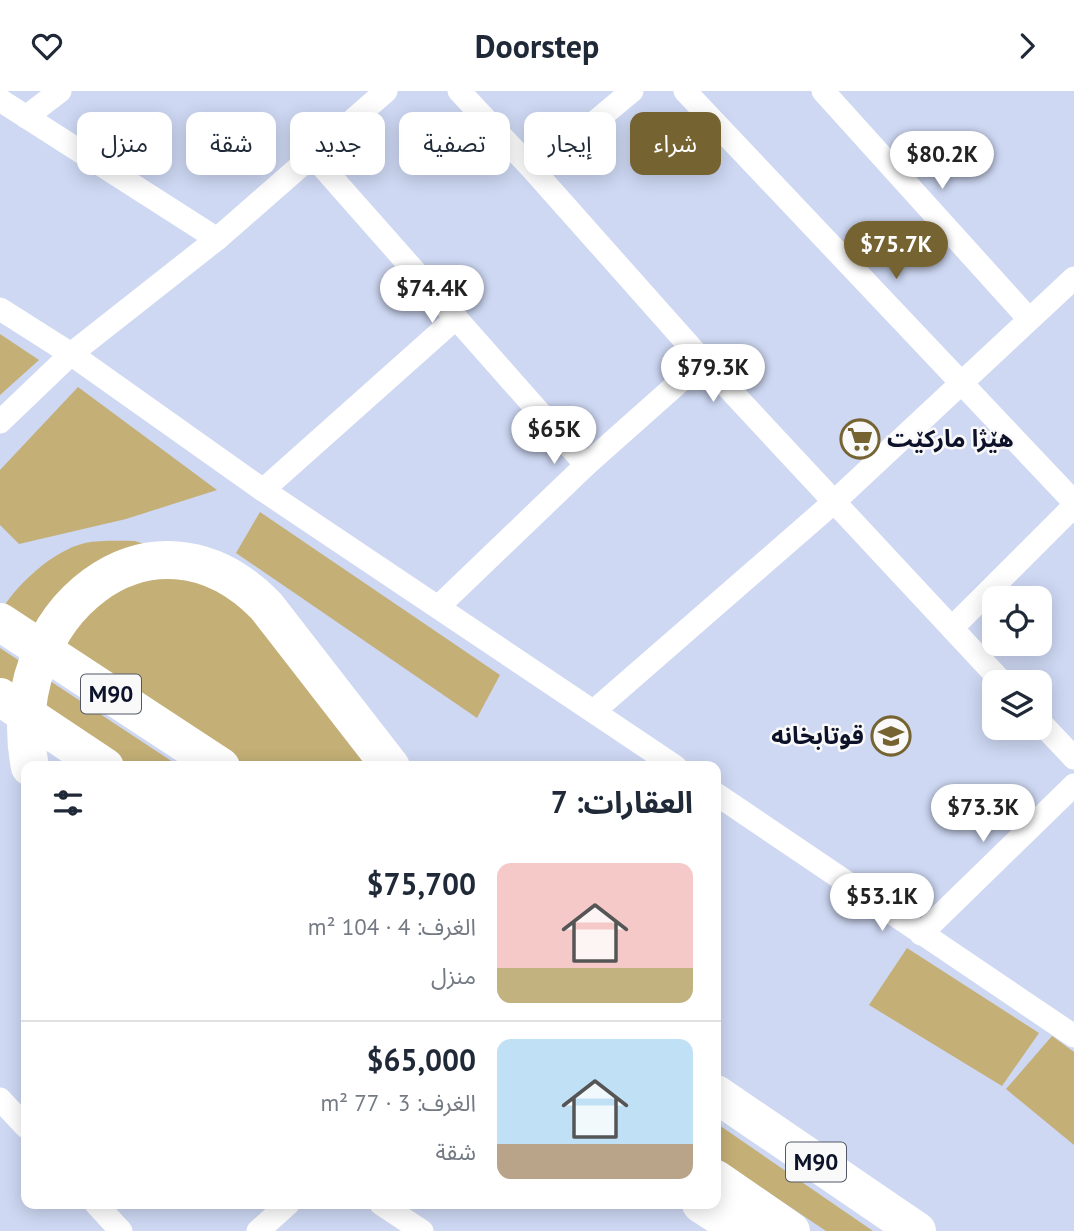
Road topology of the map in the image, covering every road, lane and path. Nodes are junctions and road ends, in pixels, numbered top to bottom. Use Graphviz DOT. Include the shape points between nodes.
graph roads {
  1 [pos="60,91"];
  2 [pos="386,91"];
  3 [pos="459,91"];
  4 [pos="632,91"];
  5 [pos="685,91"];
  6 [pos="823,91"];
  7 [pos="0,100"];
  8 [pos="362,112"];
  9 [pos="607,112"];
  10 [pos="26,117"];
  11 [pos="524,160"];
  12 [pos="290,174"];
  13 [pos="330,175"];
  14 [pos="538,175"];
  15 [pos="217,239"];
  16 [pos="1074,278"];
  17 [pos="0,309"];
  18 [pos="456,318"];
  19 [pos="1029,319"];
  20 [pos="71,353"];
  21 [pos="703,361"];
  22 [pos="961,381"];
  23 [pos="0,422"];
  24 [pos="586,465"];
  25 [pos="263,489"];
  26 [pos="834,502"];
  27 [pos="1074,504"];
  28 [pos="439,607"];
  29 [pos="0,622"];
  30 [pos="952,628"];
  31 [pos="991,670"];
  32 [pos="0,697"];
  33 [pos="594,711"];
  34 [pos="1052,735"];
  35 [pos="1074,758"];
  36 [pos="28,761"];
  37 [pos="96,761"];
  38 [pos="212,761"];
  39 [pos="386,761"];
  40 [pos="667,761"];
  41 [pos="1074,785"];
  42 [pos="721,797"];
  43 [pos="922,934"];
  44 [pos="1071,1029"];
  45 [pos="721,1069"];
  46 [pos="721,1097"];
  47 [pos="0,1099"];
  48 [pos="21,1122"];
  49 [pos="721,1182"];
  50 [pos="881,1207"];
  51 [pos="101,1209"];
  52 [pos="282,1209"];
  53 [pos="389,1209"];
  54 [pos="709,1209"];
  55 [pos="121,1231"];
  56 [pos="258,1231"];
  57 [pos="422,1231"];
  58 [pos="743,1231"];
  59 [pos="791,1231"];
  60 [pos="917,1231"];
  1 -- 10 [label="street"];
  2 -- 8 [label="street"];
  3 -- 11 [label="street"];
  4 -- 9 [label="street"];
  5 -- 22 [label="street"];
  6 -- 19 [label="street"];
  7 -- 10 [label="street"];
  10 -- 15 [label="street"];
  12 -- 15 [label="street"];
  13 -- 18 [label="street"];
  14 -- 21 [label="street"];
  15 -- 20 [label="street"];
  16 -- 19 [label="street"];
  17 -- 20 [label="street"];
  18 -- 24 [label="street"];
  18 -- 25 [label="street"];
  19 -- 22 [label="street"];
  20 -- 23 [label="street"];
  20 -- 25 [label="street"];
  21 -- 24 [label="street"];
  21 -- 26 [label="street"];
  22 -- 26 [label="street"];
  22 -- 27 [label="street"];
  24 -- 28 [label="street"];
  25 -- 28 [label="street"];
  26 -- 30 [label="street"];
  26 -- 33 [label="street"];
  27 -- 30 [label="street"];
  28 -- 33 [label="street"];
  29 -- 38 [label="highway, M90"];
  30 -- 31 [label="street"];
  32 -- 37 [label="highway, M90"];
  33 -- 40 [label="street"];
  34 -- 35 [label="street"];
  36 -- 39 [label="highway" via="14,710 17,674 37,628 75,588 93,577 132,563 159,560 185,561 237,580 266,606"];
  41 -- 43 [label="street"];
  42 -- 43 [label="street"];
  43 -- 44 [label="street"];
  45 -- 50 [label="highway" via="824,1153"];
  46 -- 50 [label="highway, M90"];
  47 -- 48 [label="street"];
  49 -- 59 [label="highway"];
  50 -- 60 [label="highway, M90"];
  51 -- 55 [label="street"];
  52 -- 56 [label="street"];
  53 -- 57 [label="street"];
  54 -- 58 [label="highway"];
}
